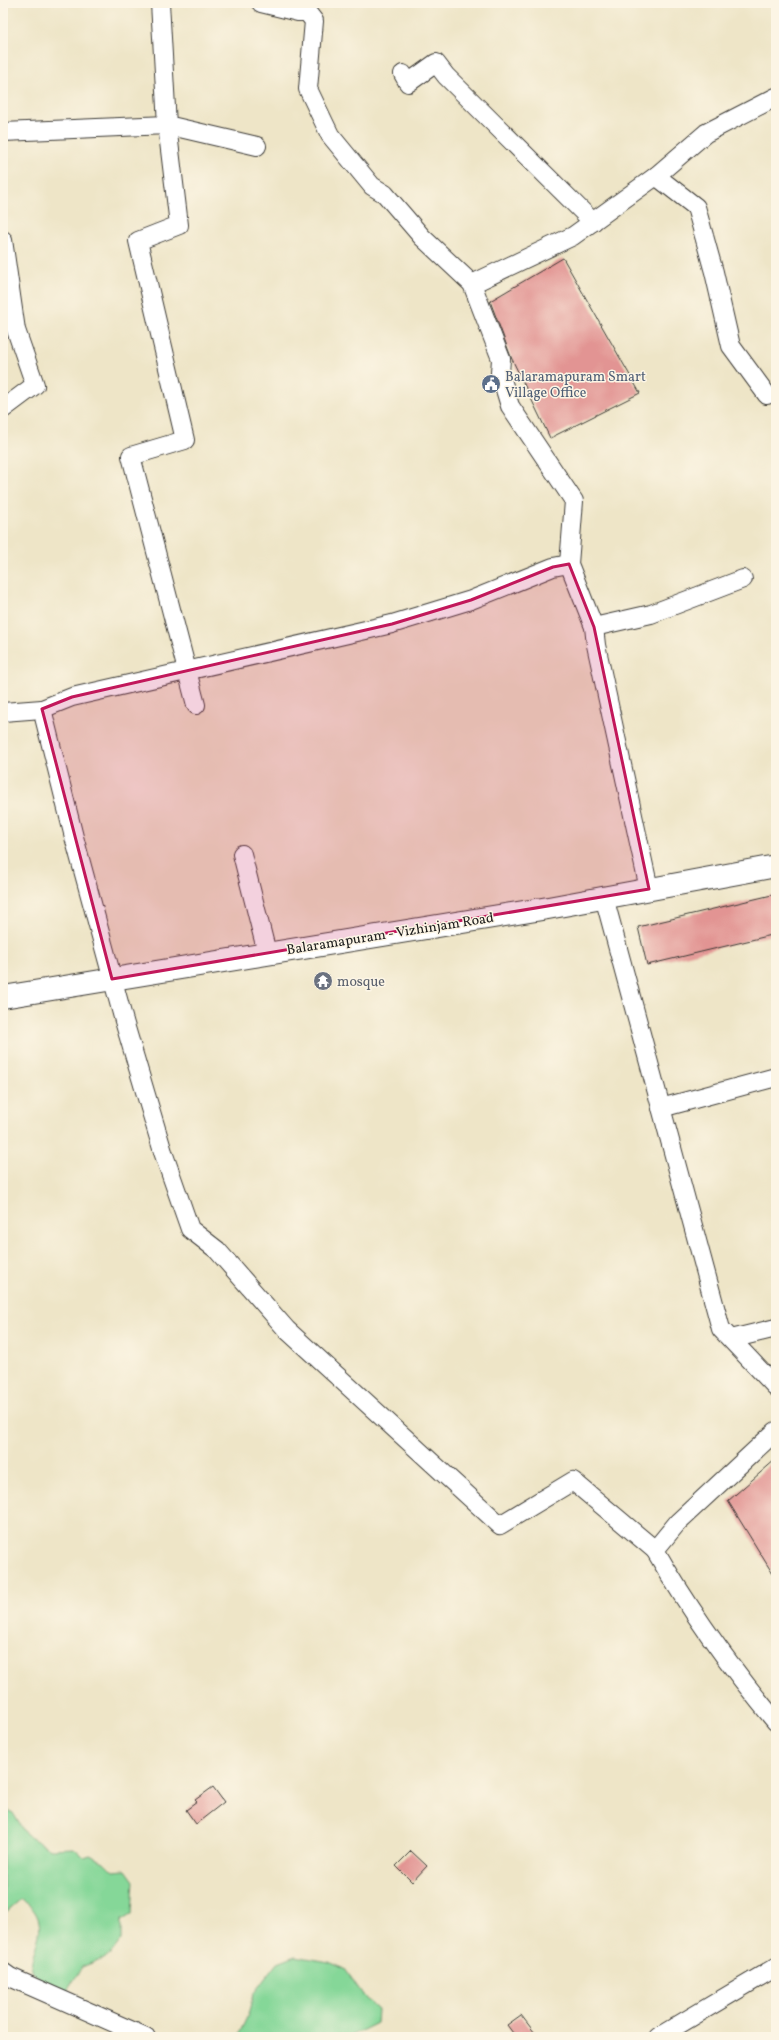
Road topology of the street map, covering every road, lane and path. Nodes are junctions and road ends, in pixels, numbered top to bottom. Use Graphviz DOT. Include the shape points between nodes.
graph roads {
  1 [pos="160,3"];
  2 [pos="261,3"];
  3 [pos="403,74"];
  4 [pos="776,97"];
  5 [pos="167,125"];
  6 [pos="3,132"];
  7 [pos="257,146"];
  8 [pos="656,176"];
  9 [pos="593,222"];
  10 [pos="3,240"];
  11 [pos="472,284"];
  12 [pos="766,395"];
  13 [pos="3,409"];
  14 [pos="569,564"];
  15 [pos="743,578"];
  16 [pos="594,627"];
  17 [pos="187,670"];
  18 [pos="196,706"];
  19 [pos="42,709"];
  20 [pos="3,712"];
  21 [pos="242,854"];
  22 [pos="776,866"];
  23 [pos="649,889"];
  24 [pos="604,897"];
  25 [pos="267,954"];
  26 [pos="112,979"];
  27 [pos="3,997"];
  28 [pos="776,1077"];
  29 [pos="661,1108"];
  30 [pos="776,1328"];
  31 [pos="731,1339"];
  32 [pos="776,1387"];
  33 [pos="776,1431"];
  34 [pos="655,1550"];
  35 [pos="776,1722"];
  36 [pos="776,1967"];
  37 [pos="3,1972"];
  38 [pos="146,2037"];
  39 [pos="658,2037"];
  1 -- 5 [label="street"];
  2 -- 11 [label="street" via="307,12 314,20 308,89 330,135 372,186 385,194 422,237"];
  3 -- 9 [label="street" via="408,83 436,63 446,76"];
  4 -- 8 [label="street" via="706,133"];
  5 -- 6 [label="street"];
  5 -- 7 [label="street"];
  5 -- 17 [label="street" via="179,225 138,241 185,440 131,456"];
  8 -- 9 [label="street"];
  8 -- 12 [label="street" via="696,207 731,346"];
  9 -- 11 [label="street" via="573,236"];
  10 -- 13 [label="street" via="16,330 35,385"];
  11 -- 14 [label="street" via="501,359 500,373 510,406 574,501"];
  14 -- 16 [label="street"];
  14 -- 17 [label="street" via="553,567 470,600 392,624"];
  15 -- 16 [label="street" via="651,614"];
  16 -- 23 [label="street"];
  17 -- 18 [label="street"];
  17 -- 19 [label="street" via="72,696"];
  19 -- 20 [label="street"];
  19 -- 26 [label="street"];
  21 -- 25 [label="street"];
  22 -- 23 [label="main road, Balaramapuram - Vizhinjam Road"];
  23 -- 24 [label="main road, Balaramapuram - Vizhinjam Road"];
  24 -- 25 [label="main road, Balaramapuram - Vizhinjam Road"];
  24 -- 29 [label="street"];
  25 -- 26 [label="main road, Balaramapuram - Vizhinjam Road"];
  26 -- 27 [label="main road, Balaramapuram - Vizhinjam Road"];
  26 -- 34 [label="street" via="163,1152 190,1229 218,1250 287,1330 500,1525 573,1481"];
  28 -- 29 [label="street"];
  29 -- 31 [label="street" via="721,1329"];
  30 -- 31 [label="street"];
  31 -- 32 [label="street"];
  33 -- 34 [label="street" via="678,1522"];
  34 -- 35 [label="street" via="710,1637"];
  36 -- 39 [label="street"];
  37 -- 38 [label="street"];
}
